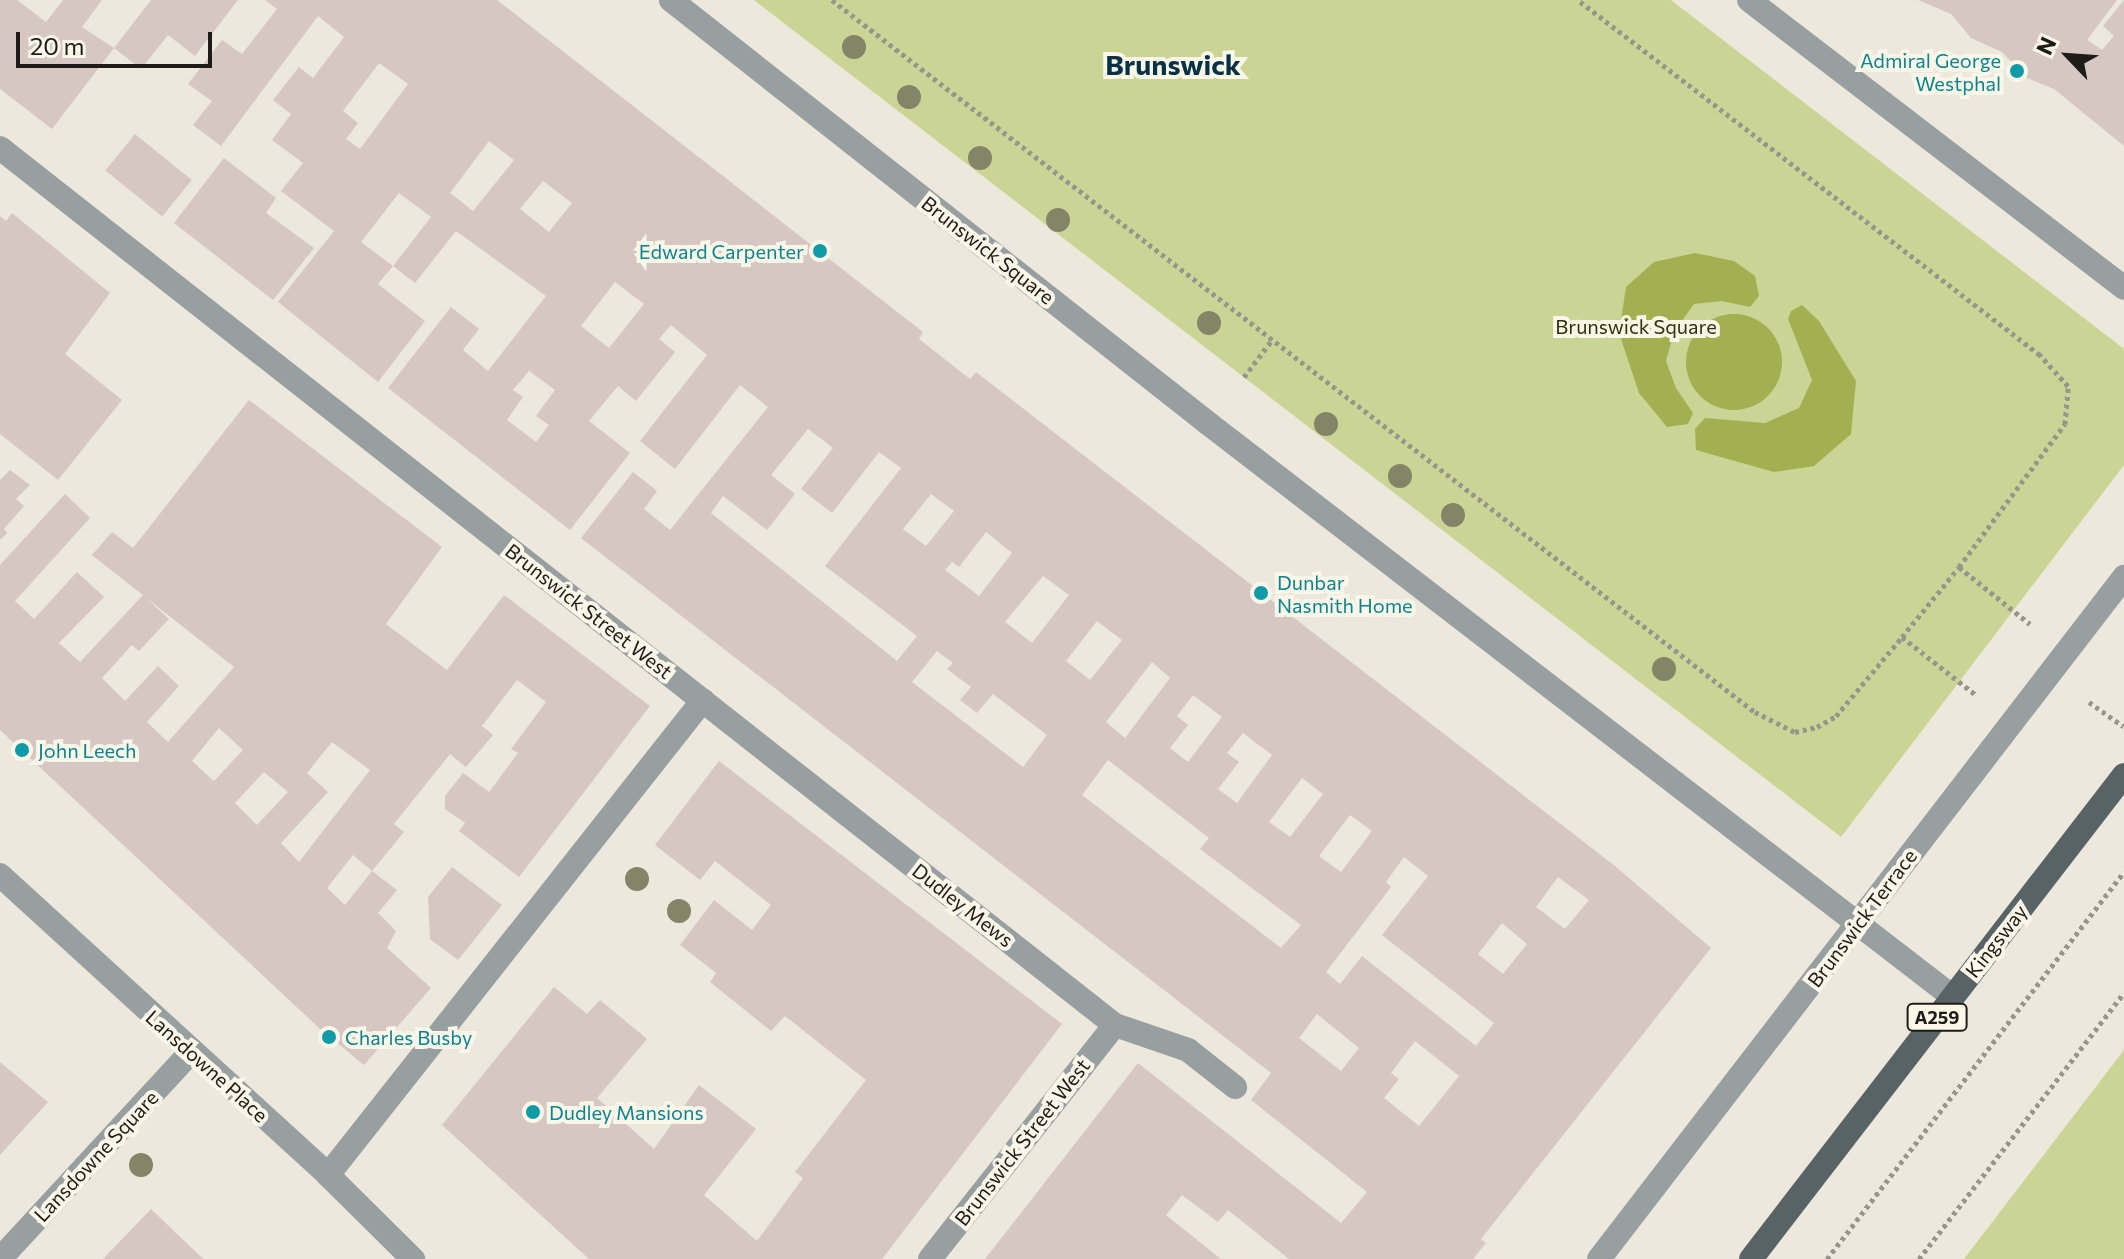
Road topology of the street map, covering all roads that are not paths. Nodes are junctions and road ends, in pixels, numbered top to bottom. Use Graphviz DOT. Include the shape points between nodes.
graph roads {
  1 [pos="671,0"];
  2 [pos="1749,0"];
  3 [pos="0,148"];
  4 [pos="2124,288"];
  5 [pos="2124,577"];
  6 [pos="703,700"];
  7 [pos="2124,775"];
  8 [pos="0,875"];
  9 [pos="1860,922"];
  10 [pos="1953,997"];
  11 [pos="1115,1025"];
  12 [pos="191,1052"];
  13 [pos="1235,1087"];
  14 [pos="328,1175"];
  15 [pos="0,1259"];
  16 [pos="413,1259"];
  17 [pos="930,1259"];
  18 [pos="1599,1259"];
  19 [pos="1751,1259"];
  1 -- 9 [label="street, Brunswick Square" via="1209,424"];
  2 -- 4 [label="street"];
  3 -- 6 [label="street, Brunswick Street West"];
  5 -- 9 [label="street, Brunswick Terrace"];
  6 -- 11 [label="street, Dudley Mews"];
  6 -- 14 [label="street"];
  7 -- 10 [label="main road, Kingsway / A259"];
  8 -- 12 [label="street, Lansdowne Place"];
  9 -- 10 [label="street, Brunswick Square"];
  9 -- 18 [label="street, Brunswick Terrace"];
  10 -- 19 [label="main road, Kingsway / A259"];
  11 -- 13 [label="street, Dudley Mews" via="1188,1050"];
  11 -- 17 [label="street, Brunswick Street West"];
  12 -- 14 [label="street, Lansdowne Place"];
  12 -- 15 [label="street, Lansdowne Square"];
  14 -- 16 [label="street, Lansdowne Place"];
}
